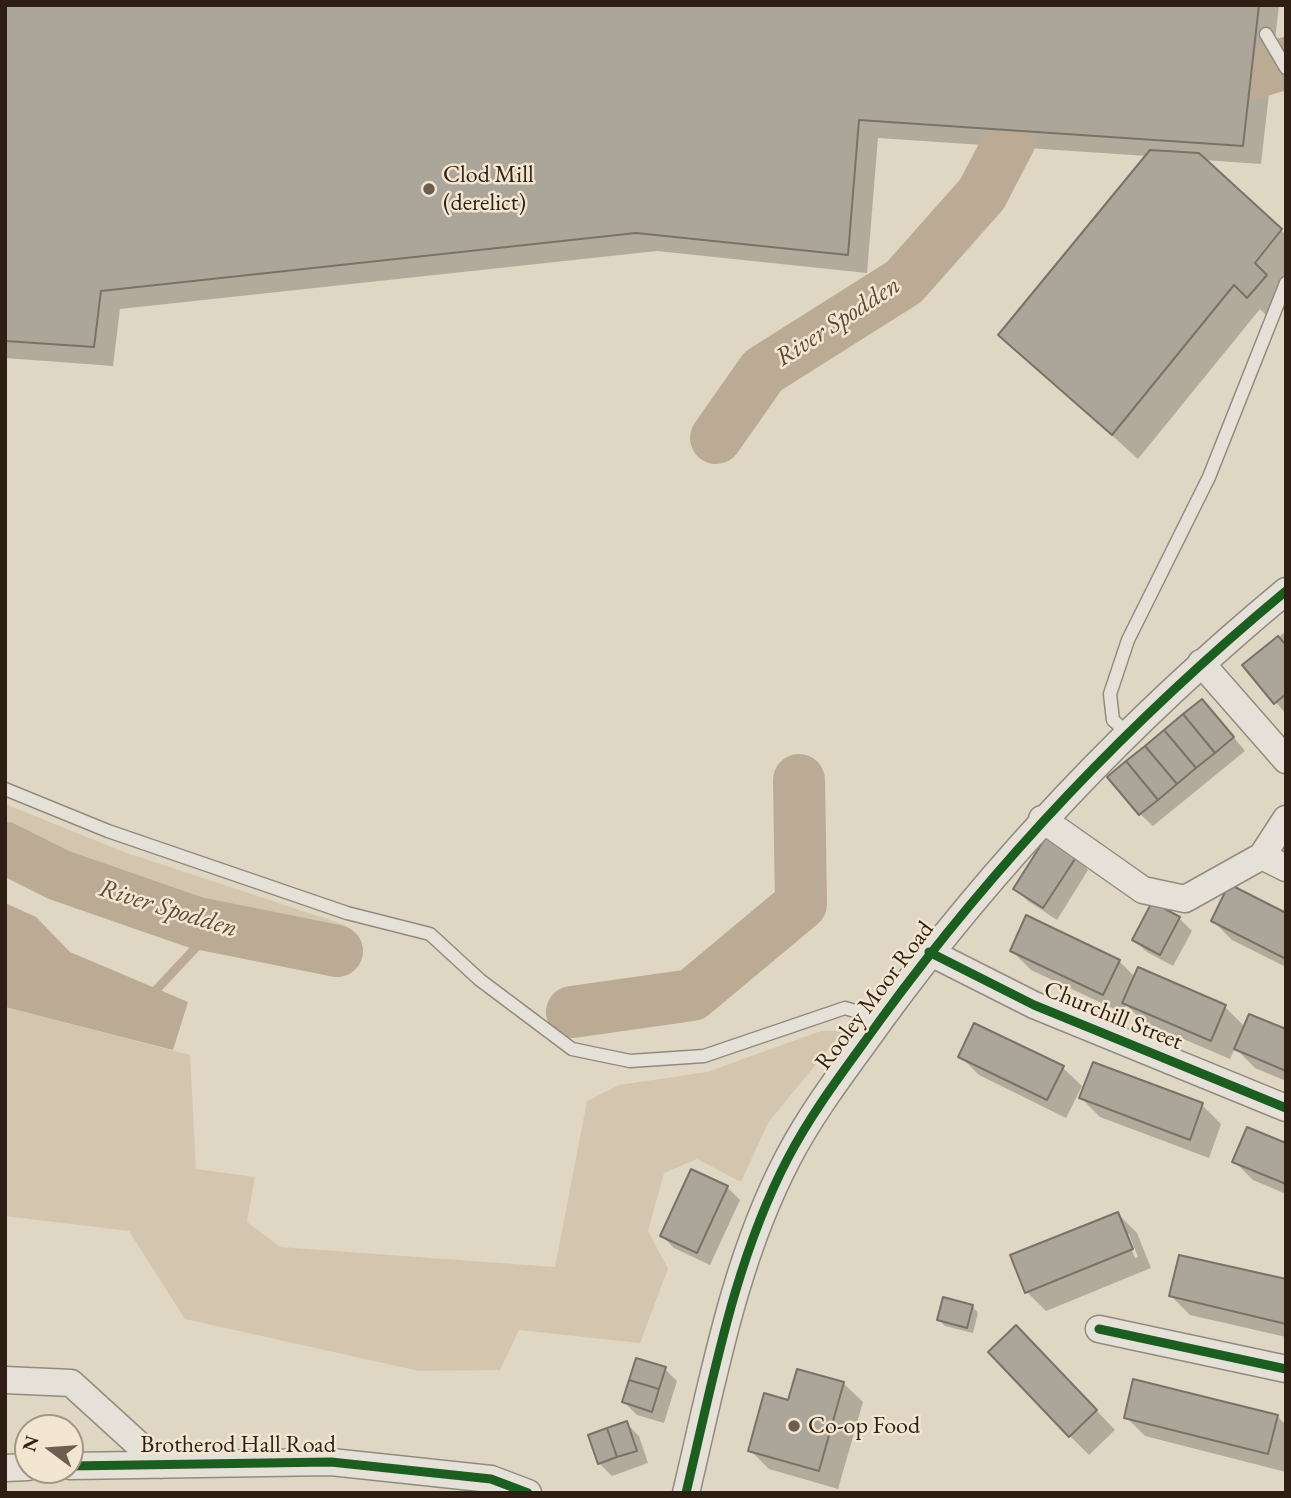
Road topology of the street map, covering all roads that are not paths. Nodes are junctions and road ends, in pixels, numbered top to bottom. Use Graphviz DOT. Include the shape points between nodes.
graph roads {
  1 [pos="1266,34"];
  2 [pos="1286,68"];
  3 [pos="1286,283"];
  4 [pos="1286,591"];
  5 [pos="1201,663"];
  6 [pos="1126,732"];
  7 [pos="1286,760"];
  8 [pos="5,789"];
  9 [pos="1286,818"];
  10 [pos="1042,819"];
  11 [pos="1262,856"];
  12 [pos="1286,868"];
  13 [pos="929,952"];
  14 [pos="881,1019"];
  15 [pos="1286,1108"];
  16 [pos="1099,1329"];
  17 [pos="1286,1369"];
  18 [pos="5,1380"];
  19 [pos="162,1465"];
  20 [pos="84,1466"];
  21 [pos="528,1493"];
  22 [pos="686,1493"];
  1 -- 2 [label="lane"];
  3 -- 6 [label="lane" via="1209,477 1128,640 1110,694 1113,720"];
  4 -- 5 [label="street, Rooley Moor Road"];
  5 -- 6 [label="street, Rooley Moor Road"];
  5 -- 7 [label="street"];
  6 -- 10 [label="street, Rooley Moor Road"];
  8 -- 14 [label="lane" via="108,831 346,913 430,934 480,980 572,1049 630,1061 704,1056 845,1008"];
  9 -- 11 [label="street"];
  10 -- 11 [label="street" via="1143,890 1185,899"];
  10 -- 13 [label="street, Rooley Moor Road"];
  11 -- 12 [label="street"];
  13 -- 14 [label="street, Rooley Moor Road"];
  13 -- 15 [label="street, Churchill Street" via="1034,1005"];
  14 -- 22 [label="street, Rooley Moor Road" via="835,1081 788,1158 745,1261"];
  16 -- 17 [label="street"];
  18 -- 19 [label="street" via="71,1383"];
  19 -- 20 [label="street, Brotherod Hall Road"];
  19 -- 21 [label="street, Brotherod Hall Road" via="331,1462 491,1479"];
}
